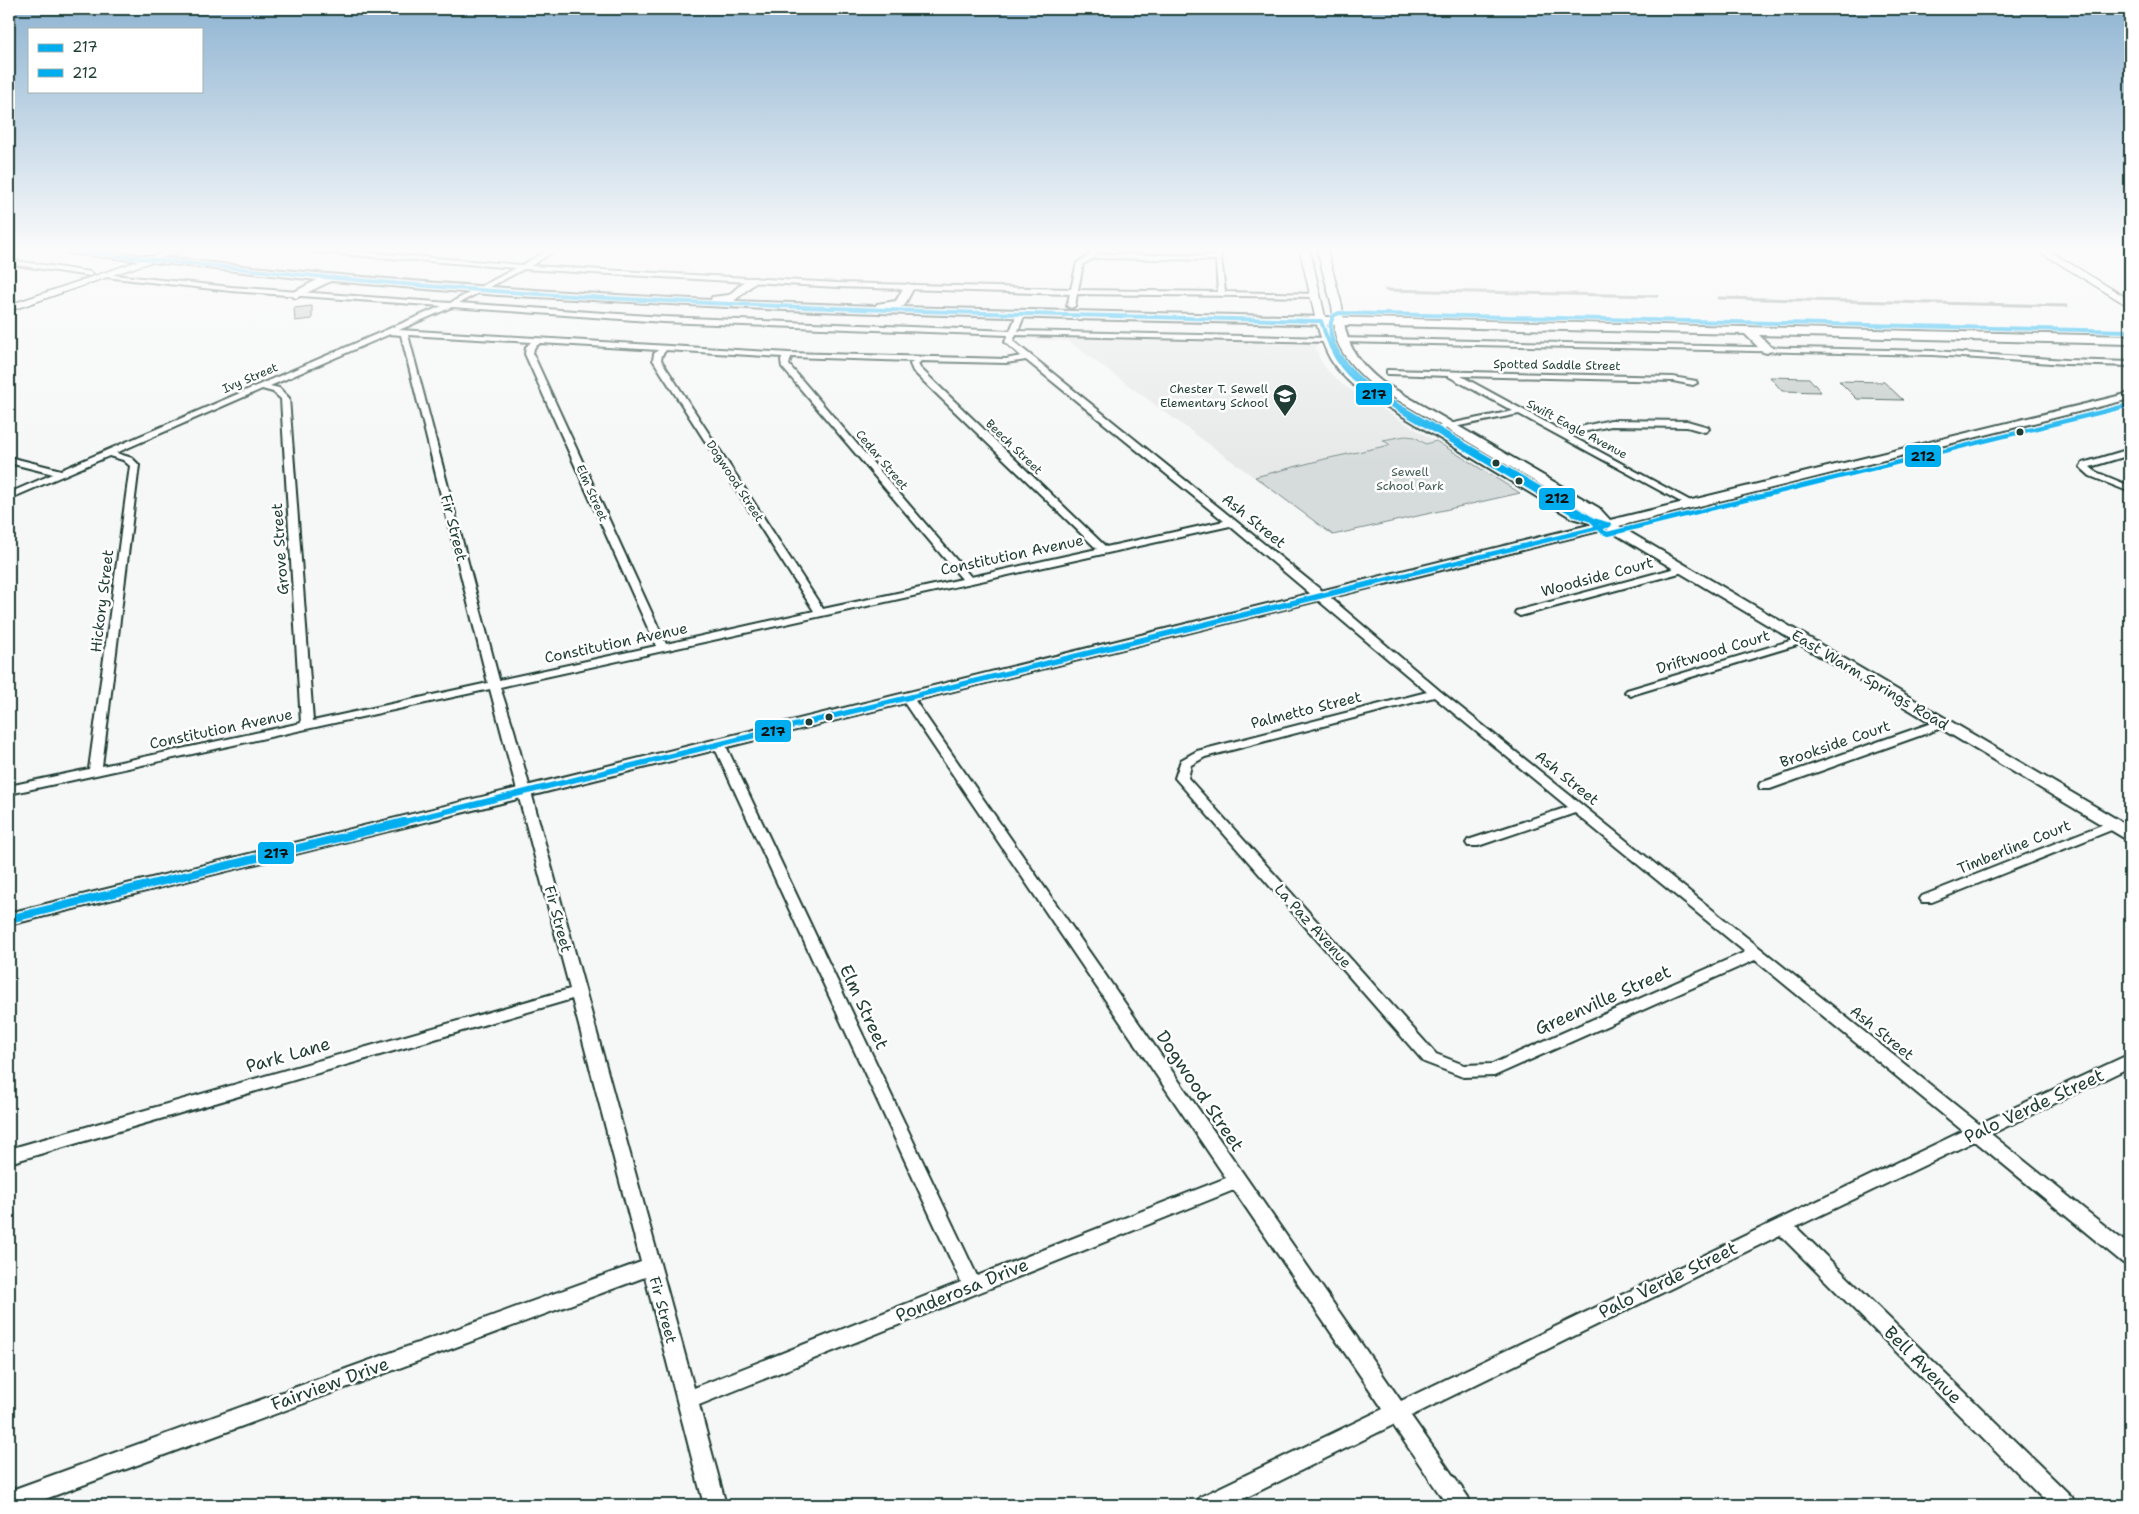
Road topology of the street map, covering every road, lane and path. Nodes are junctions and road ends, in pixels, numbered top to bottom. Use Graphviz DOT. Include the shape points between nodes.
graph roads {
  1 [pos="421,321"];
  2 [pos="717,321"];
  3 [pos="1018,321"];
  4 [pos="1321,321"];
  5 [pos="1339,321"];
  6 [pos="1423,321"];
  7 [pos="1702,321"];
  8 [pos="1731,321"];
  9 [pos="1872,324"];
  10 [pos="1593,328"];
  11 [pos="2130,330"];
  12 [pos="1748,331"];
  13 [pos="1013,332"];
  14 [pos="397,333"];
  15 [pos="1326,340"];
  16 [pos="1343,340"];
  17 [pos="2130,340"];
  18 [pos="538,341"];
  19 [pos="663,349"];
  20 [pos="1767,349"];
  21 [pos="789,355"];
  22 [pos="1028,357"];
  23 [pos="918,358"];
  24 [pos="2130,364"];
  25 [pos="1390,372"];
  26 [pos="1450,374"];
  27 [pos="1692,384"];
  28 [pos="262,387"];
  29 [pos="2130,396"];
  30 [pos="1519,412"];
  31 [pos="1450,426"];
  32 [pos="1705,429"];
  33 [pos="1432,430"];
  34 [pos="1560,434"];
  35 [pos="2130,452"];
  36 [pos="107,453"];
  37 [pos="9,460"];
  38 [pos="62,473"];
  39 [pos="2130,489"];
  40 [pos="9,496"];
  41 [pos="1693,505"];
  42 [pos="1230,523"];
  43 [pos="1609,525"];
  44 [pos="1104,550"];
  45 [pos="1683,569"];
  46 [pos="968,580"];
  47 [pos="1322,596"];
  48 [pos="820,613"];
  49 [pos="1520,613"];
  50 [pos="1803,640"];
  51 [pos="662,648"];
  52 [pos="494,685"];
  53 [pos="1631,692"];
  54 [pos="1436,693"];
  55 [pos="907,698"];
  56 [pos="1943,723"];
  57 [pos="307,726"];
  58 [pos="719,744"];
  59 [pos="1185,763"];
  60 [pos="95,772"];
  61 [pos="1765,786"];
  62 [pos="9,790"];
  63 [pos="525,792"];
  64 [pos="1577,808"];
  65 [pos="2114,824"];
  66 [pos="2130,834"];
  67 [pos="1473,842"];
  68 [pos="1926,899"];
  69 [pos="9,919"];
  70 [pos="1757,954"];
  71 [pos="578,992"];
  72 [pos="2130,1060"];
  73 [pos="1463,1071"];
  74 [pos="1978,1132"];
  75 [pos="9,1156"];
  76 [pos="1236,1181"];
  77 [pos="1782,1225"];
  78 [pos="2130,1257"];
  79 [pos="652,1266"];
  80 [pos="972,1286"];
  81 [pos="688,1400"];
  82 [pos="1396,1413"];
  83 [pos="9,1502"];
  84 [pos="716,1505"];
  85 [pos="1208,1505"];
  86 [pos="1460,1505"];
  87 [pos="2064,1505"];
  1 -- 14 [label="street, Ivy Street"];
  2 -- 13 [label="street"];
  3 -- 13 [label="street"];
  4 -- 15 [label="street, East Warm Springs Road"];
  5 -- 16 [label="street, East Warm Springs Road"];
  6 -- 10 [label="main road"];
  7 -- 10 [label="main road" via="1690,325 1628,323"];
  8 -- 9 [label="main road"];
  9 -- 11 [label="main road"];
  9 -- 12 [label="main road" via="1834,329 1754,328"];
  10 -- 12 [label="main road"];
  12 -- 17 [label="main road"];
  12 -- 20 [label="main road"];
  13 -- 15 [label="street"];
  13 -- 22 [label="street, Ash Street" via="1009,342"];
  14 -- 18 [label="street"];
  14 -- 28 [label="street, Ivy Street"];
  14 -- 52 [label="street, Fir Street"];
  15 -- 33 [label="street, East Warm Springs Road" via="1336,364 1362,387"];
  16 -- 20 [label="street"];
  16 -- 31 [label="street, East Warm Springs Road" via="1347,354 1365,374"];
  18 -- 19 [label="street"];
  18 -- 51 [label="street, Elm Street" via="530,347 528,354"];
  19 -- 21 [label="street"];
  19 -- 48 [label="street, Dogwood Street" via="657,360"];
  20 -- 24 [label="street" via="1933,353"];
  21 -- 23 [label="street"];
  21 -- 46 [label="street, Cedar Street" via="785,364"];
  22 -- 23 [label="street" via="1006,361"];
  22 -- 42 [label="street, Ash Street"];
  23 -- 44 [label="street, Beech Street" via="914,364 916,369"];
  25 -- 26 [label="street, Spotted Saddle Street"];
  26 -- 27 [label="street, Spotted Saddle Street" via="1673,379"];
  26 -- 30 [label="street, Swift Eagle Avenue"];
  28 -- 36 [label="street, Ivy Street"];
  28 -- 57 [label="street, Grove Street" via="276,390 285,398"];
  29 -- 41 [label="street"];
  30 -- 31 [label="street"];
  30 -- 34 [label="street, Swift Eagle Avenue"];
  31 -- 33 [label="street"];
  31 -- 43 [label="street, East Warm Springs Road" via="1595,511"];
  32 -- 34 [label="street" via="1687,424 1611,423"];
  33 -- 43 [label="street, East Warm Springs Road" via="1576,515"];
  34 -- 41 [label="street, Swift Eagle Avenue"];
  35 -- 39 [label="street" via="2085,467 2093,474"];
  36 -- 38 [label="street, Ivy Street"];
  36 -- 60 [label="street, Hickory Street" via="121,456 135,465"];
  37 -- 38 [label="street"];
  38 -- 40 [label="street, Ivy Street"];
  41 -- 43 [label="street"];
  42 -- 44 [label="street, Constitution Avenue"];
  42 -- 47 [label="street, Ash Street"];
  43 -- 45 [label="street, East Warm Springs Road"];
  43 -- 47 [label="street"];
  44 -- 46 [label="street, Constitution Avenue"];
  45 -- 49 [label="street, Woodside Court"];
  45 -- 50 [label="street, East Warm Springs Road"];
  46 -- 48 [label="street, Constitution Avenue"];
  47 -- 54 [label="street, Ash Street"];
  47 -- 55 [label="street"];
  48 -- 51 [label="street, Constitution Avenue"];
  50 -- 53 [label="street, Driftwood Court"];
  50 -- 56 [label="street, East Warm Springs Road"];
  51 -- 52 [label="street, Constitution Avenue"];
  52 -- 57 [label="street, Constitution Avenue"];
  52 -- 63 [label="street, Fir Street"];
  54 -- 59 [label="street, Palmetto Street" via="1201,754"];
  54 -- 64 [label="street, Ash Street"];
  55 -- 58 [label="street"];
  55 -- 76 [label="street, Dogwood Street"];
  56 -- 61 [label="street, Brookside Court"];
  56 -- 65 [label="street, East Warm Springs Road"];
  57 -- 60 [label="street, Constitution Avenue"];
  58 -- 63 [label="street"];
  58 -- 80 [label="street, Elm Street"];
  59 -- 73 [label="street, La Paz Avenue" via="1181,778 1430,1058"];
  60 -- 62 [label="street, Constitution Avenue"];
  63 -- 69 [label="street"];
  63 -- 71 [label="street, Fir Street"];
  64 -- 67 [label="street"];
  64 -- 70 [label="street, Ash Street"];
  65 -- 66 [label="street, East Warm Springs Road"];
  65 -- 68 [label="street, Timberline Court"];
  70 -- 73 [label="street, Greenville Street" via="1494,1070"];
  70 -- 74 [label="street, Ash Street"];
  71 -- 75 [label="street, Park Lane"];
  71 -- 79 [label="street, Fir Street"];
  72 -- 74 [label="street, Palo Verde Street"];
  74 -- 77 [label="street, Palo Verde Street"];
  74 -- 78 [label="street, Ash Street"];
  76 -- 80 [label="street, Ponderosa Drive"];
  76 -- 82 [label="street, Dogwood Street"];
  77 -- 82 [label="street, Palo Verde Street"];
  77 -- 87 [label="street, Bell Avenue"];
  79 -- 81 [label="street, Fir Street"];
  79 -- 83 [label="street, Fairview Drive"];
  80 -- 81 [label="street, Ponderosa Drive"];
  81 -- 84 [label="street, Fir Street"];
  82 -- 85 [label="street, Palo Verde Street"];
  82 -- 86 [label="street, Dogwood Street"];
}
